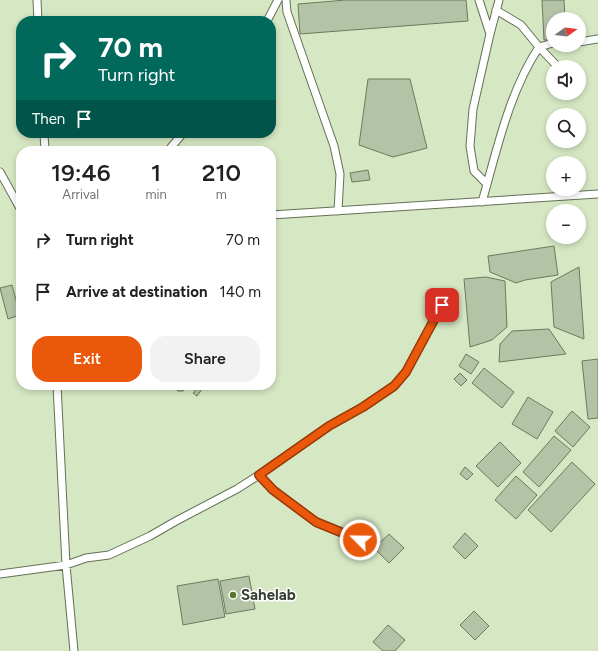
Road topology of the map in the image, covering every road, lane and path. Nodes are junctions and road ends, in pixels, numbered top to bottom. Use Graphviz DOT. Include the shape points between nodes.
graph roads {
  1 [pos="37,0"];
  2 [pos="278,0"];
  3 [pos="286,0"];
  4 [pos="479,0"];
  5 [pos="500,0"];
  6 [pos="496,10"];
  7 [pos="38,16"];
  8 [pos="270,16"];
  9 [pos="490,34"];
  10 [pos="598,38"];
  11 [pos="586,41"];
  12 [pos="546,45"];
  13 [pos="539,47"];
  14 [pos="551,60"];
  15 [pos="179,138"];
  16 [pos="172,146"];
  17 [pos="0,172"];
  18 [pos="487,184"];
  19 [pos="598,194"];
  20 [pos="16,201"];
  21 [pos="482,202"];
  22 [pos="338,212"];
  23 [pos="276,216"];
  24 [pos="442,305"];
  25 [pos="57,390"];
  26 [pos="259,475"];
  27 [pos="360,540"];
  28 [pos="66,565"];
  29 [pos="0,574"];
  30 [pos="74,651"];
  1 -- 7 [label="lane"];
  2 -- 8 [label="lane"];
  3 -- 22 [label="lane" via="291,25 334,146 340,174"];
  4 -- 9 [label="lane"];
  5 -- 6 [label="lane"];
  6 -- 9 [label="lane"];
  6 -- 13 [label="lane" via="521,25"];
  9 -- 18 [label="lane" via="473,109 470,146 474,171"];
  10 -- 11 [label="lane"];
  12 -- 13 [label="lane"];
  13 -- 14 [label="lane"];
  13 -- 18 [label="lane" via="515,92"];
  15 -- 16 [label="lane"];
  17 -- 20 [label="lane"];
  18 -- 21 [label="lane"];
  19 -- 21 [label="lane"];
  21 -- 22 [label="lane"];
  22 -- 23 [label="lane"];
  24 -- 26 [label="lane" via="406,372 394,386 329,426"];
  25 -- 28 [label="lane"];
  26 -- 27 [label="lane" via="273,490 316,522"];
  26 -- 28 [label="lane" via="203,508 129,546 109,555 82,559"];
  28 -- 29 [label="lane"];
  28 -- 30 [label="lane"];
}
